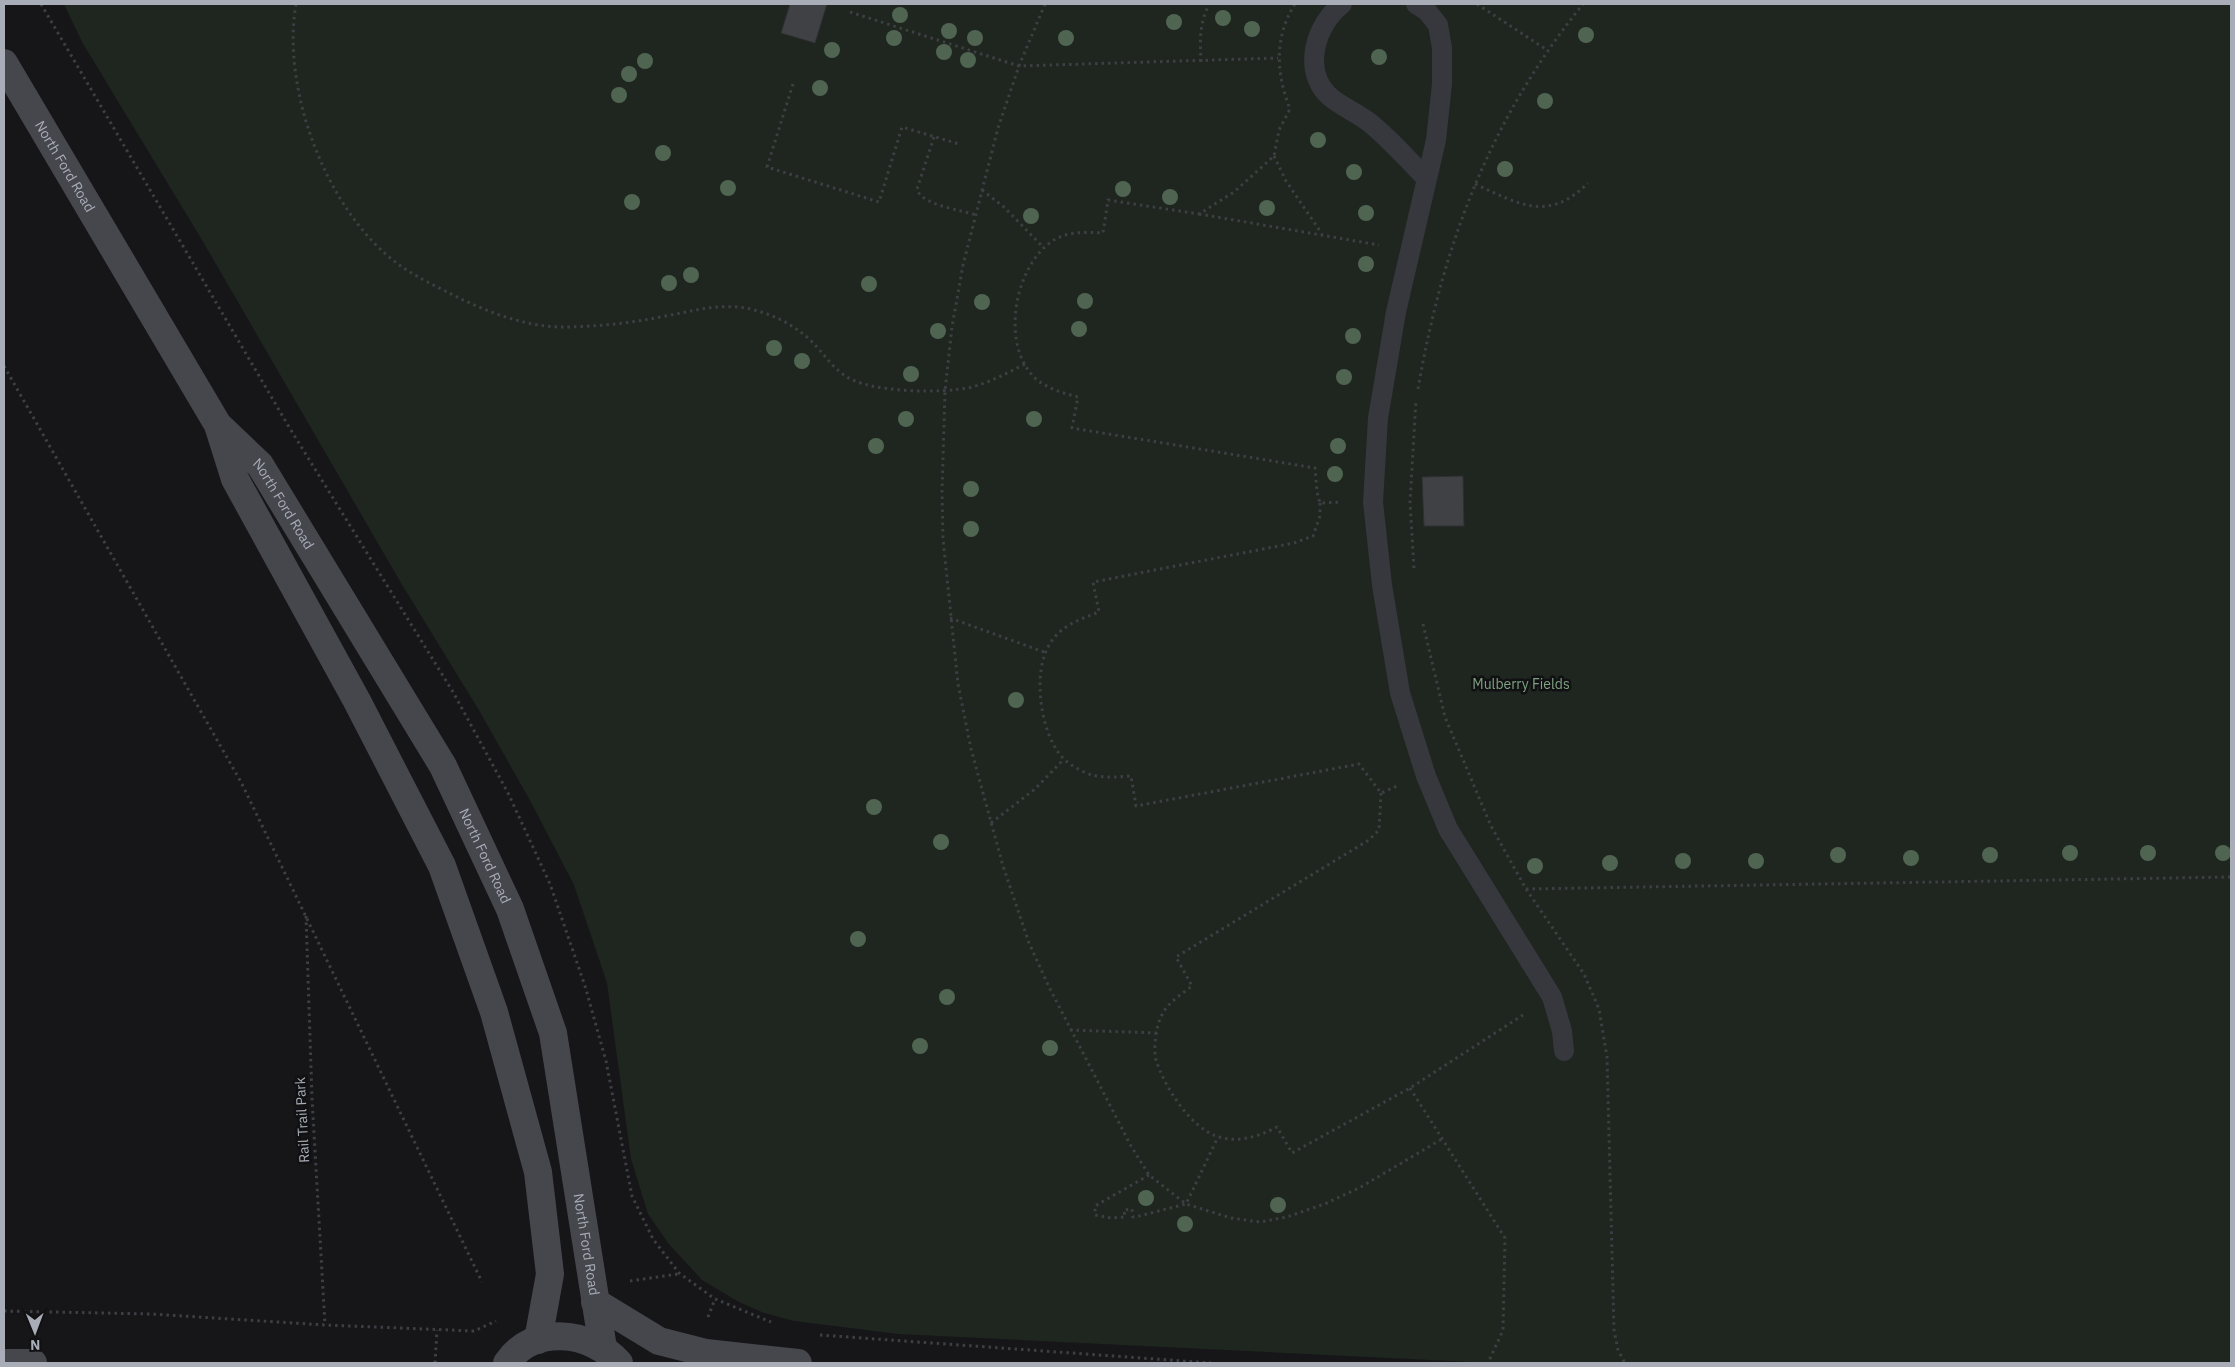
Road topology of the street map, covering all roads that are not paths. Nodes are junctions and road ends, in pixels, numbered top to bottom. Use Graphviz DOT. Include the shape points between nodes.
graph roads {
  1 [pos="1342,4"];
  2 [pos="1416,4"];
  3 [pos="4,63"];
  4 [pos="1425,177"];
  5 [pos="218,425"];
  6 [pos="1564,1051"];
  7 [pos="595,1302"];
  8 [pos="538,1340"];
  9 [pos="611,1356"];
  10 [pos="4,1363"];
  11 [pos="33,1363"];
  12 [pos="507,1363"];
  13 [pos="798,1363"];
  1 -- 4 [label="lane" via="1330,12 1318,32 1315,50 1319,82 1329,96 1370,123"];
  2 -- 4 [label="lane" via="1438,25 1442,48 1436,140"];
  3 -- 5 [label="main road, North Ford Road"];
  4 -- 6 [label="lane" via="1386,363 1375,457 1373,502 1390,637 1400,693 1426,776 1448,828 1552,996"];
  5 -- 7 [label="main road, North Ford Road" via="260,465 442,766 510,909 553,1033"];
  5 -- 8 [label="main road, North Ford Road" via="235,479 357,701 442,866 494,1012 538,1172 550,1274"];
  7 -- 9 [label="main road, North Ford Road"];
  7 -- 13 [label="main road" via="659,1341 706,1353"];
  8 -- 9 [label="main road" via="560,1336 583,1338"];
  8 -- 12 [label="main road" via="522,1348"];
  10 -- 11 [label="main road"];
}
